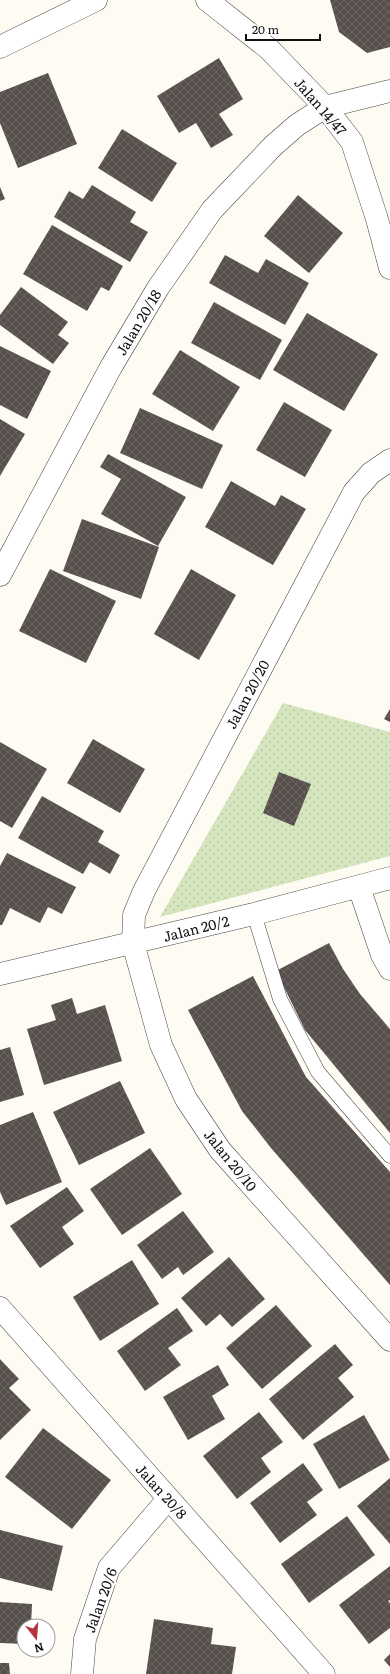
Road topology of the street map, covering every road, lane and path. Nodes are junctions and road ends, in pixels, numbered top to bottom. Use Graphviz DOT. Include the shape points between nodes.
graph roads {
  1 [pos="96,0"];
  2 [pos="207,0"];
  3 [pos="0,47"];
  4 [pos="390,91"];
  5 [pos="325,107"];
  6 [pos="383,217"];
  7 [pos="390,268"];
  8 [pos="390,460"];
  9 [pos="0,575"];
  10 [pos="390,878"];
  11 [pos="359,887"];
  12 [pos="254,914"];
  13 [pos="133,943"];
  14 [pos="390,969"];
  15 [pos="0,974"];
  16 [pos="390,1156"];
  17 [pos="0,1308"];
  18 [pos="390,1340"];
  19 [pos="168,1499"];
  20 [pos="82,1674"];
  21 [pos="324,1674"];
  1 -- 3 [label="street"];
  2 -- 5 [label="street, Jalan 14/47" via="269,49"];
  4 -- 5 [label="street, Jalan 20/18"];
  5 -- 6 [label="street, Jalan 14/47" via="352,142"];
  5 -- 9 [label="street, Jalan 20/18" via="297,125 273,146 212,210 162,281 111,367"];
  6 -- 7 [label="street, Jalan 14/47"];
  8 -- 13 [label="street, Jalan 20/20" via="371,473 354,492 144,891 134,915"];
  10 -- 11 [label="street, Jalan 20/2"];
  11 -- 12 [label="street, Jalan 20/2"];
  11 -- 14 [label="street" via="382,955"];
  12 -- 13 [label="street, Jalan 20/2"];
  12 -- 16 [label="lane" via="280,999 318,1072"];
  13 -- 15 [label="street, Jalan 20/2"];
  13 -- 18 [label="street, Jalan 20/10" via="161,1045 186,1099 220,1150"];
  17 -- 19 [label="street, Jalan 20/8"];
  19 -- 20 [label="street, Jalan 20/6" via="109,1568 85,1639"];
  19 -- 21 [label="street, Jalan 20/8"];
}
